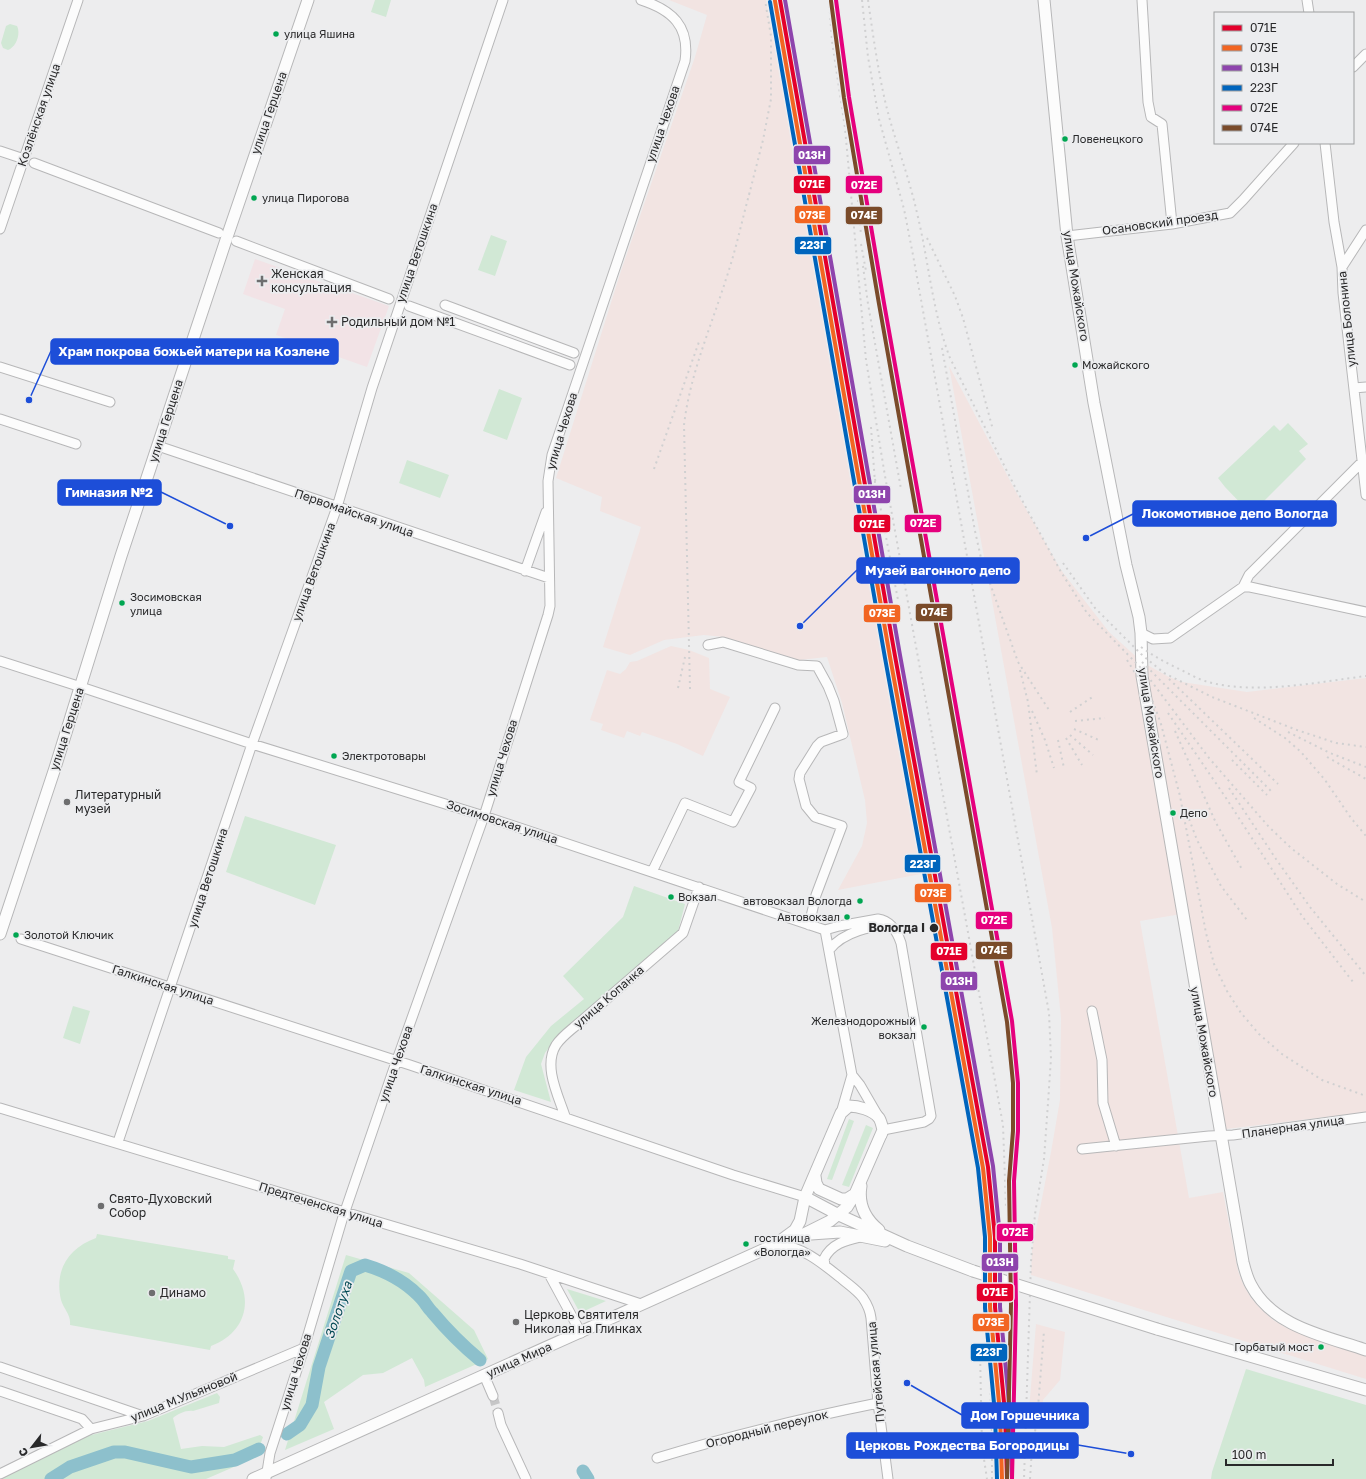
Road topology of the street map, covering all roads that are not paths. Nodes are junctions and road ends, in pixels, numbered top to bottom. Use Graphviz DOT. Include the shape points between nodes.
graph roads {
  1 [pos="78,0"];
  2 [pos="308,0"];
  3 [pos="503,0"];
  4 [pos="641,0"];
  5 [pos="1044,0"];
  6 [pos="1142,0"];
  7 [pos="1307,0"];
  8 [pos="1309,12"];
  9 [pos="1366,54"];
  10 [pos="1354,66"];
  11 [pos="1293,144"];
  12 [pos="1325,144"];
  13 [pos="0,151"];
  14 [pos="24,159"];
  15 [pos="34,163"];
  16 [pos="1172,224"];
  17 [pos="0,230"];
  18 [pos="1366,230"];
  19 [pos="219,233"];
  20 [pos="1068,236"];
  21 [pos="236,240"];
  22 [pos="1342,267"];
  23 [pos="389,299"];
  24 [pos="445,305"];
  25 [pos="409,306"];
  26 [pos="574,353"];
  27 [pos="570,365"];
  28 [pos="0,367"];
  29 [pos="1366,387"];
  30 [pos="1354,388"];
  31 [pos="110,402"];
  32 [pos="0,419"];
  33 [pos="76,444"];
  34 [pos="158,446"];
  35 [pos="1362,462"];
  36 [pos="1366,495"];
  37 [pos="548,506"];
  38 [pos="337,507"];
  39 [pos="525,571"];
  40 [pos="549,578"];
  41 [pos="1243,587"];
  42 [pos="1366,612"];
  43 [pos="1141,633"];
  44 [pos="708,645"];
  45 [pos="0,662"];
  46 [pos="81,687"];
  47 [pos="774,708"];
  48 [pos="252,744"];
  49 [pos="484,816"];
  50 [pos="652,872"];
  51 [pos="699,887"];
  52 [pos="809,925"];
  53 [pos="894,928"];
  54 [pos="825,930"];
  55 [pos="0,933"];
  56 [pos="21,939"];
  57 [pos="829,950"];
  58 [pos="171,988"];
  59 [pos="1092,1011"];
  60 [pos="397,1061"];
  61 [pos="852,1075"];
  62 [pos="0,1108"];
  63 [pos="841,1113"];
  64 [pos="565,1116"];
  65 [pos="1366,1117"];
  66 [pos="879,1118"];
  67 [pos="883,1133"];
  68 [pos="1221,1137"];
  69 [pos="118,1142"];
  70 [pos="1116,1146"];
  71 [pos="1082,1150"];
  72 [pos="815,1176"];
  73 [pos="861,1180"];
  74 [pos="854,1194"];
  75 [pos="805,1197"];
  76 [pos="345,1212"];
  77 [pos="839,1215"];
  78 [pos="802,1235"];
  79 [pos="862,1236"];
  80 [pos="788,1237"];
  81 [pos="776,1244"];
  82 [pos="907,1246"];
  83 [pos="825,1265"];
  84 [pos="549,1274"];
  85 [pos="641,1304"];
  86 [pos="581,1333"];
  87 [pos="304,1348"];
  88 [pos="1366,1350"];
  89 [pos="0,1367"];
  90 [pos="484,1375"];
  91 [pos="1366,1390"];
  92 [pos="0,1391"];
  93 [pos="492,1396"];
  94 [pos="878,1403"];
  95 [pos="498,1413"];
  96 [pos="143,1416"];
  97 [pos="90,1429"];
  98 [pos="657,1458"];
  99 [pos="0,1474"];
  100 [pos="266,1476"];
  101 [pos="253,1479"];
  102 [pos="526,1479"];
  103 [pos="888,1479"];
  1 -- 14 [label="street, Козлёнская улица"];
  2 -- 34 [label="main road, улица Герцена"];
  3 -- 38 [label="street, улица Ветошкина" via="372,388"];
  4 -- 37 [label="street, улица Чехова" via="656,5 676,19 682,28 686,45 685,61 552,455"];
  5 -- 20 [label="main road, улица Можайского"];
  6 -- 16 [label="street" via="1148,102 1151,117 1162,124"];
  7 -- 8 [label="street"];
  9 -- 10 [label="street"];
  11 -- 16 [label="street, Осановский проезд" via="1230,213"];
  12 -- 22 [label="street, улица Болонина"];
  13 -- 14 [label="street"];
  14 -- 17 [label="street, Козлёнская улица"];
  15 -- 19 [label="street"];
  16 -- 20 [label="street, Осановский проезд"];
  18 -- 22 [label="street"];
  20 -- 43 [label="main road, улица Можайского" via="1094,404"];
  21 -- 23 [label="street"];
  22 -- 30 [label="street, улица Болонина"];
  24 -- 26 [label="street"];
  25 -- 27 [label="street"];
  28 -- 31 [label="street"];
  29 -- 30 [label="street"];
  30 -- 35 [label="street, улица Болонина"];
  32 -- 33 [label="street"];
  34 -- 38 [label="street, Первомайская улица"];
  34 -- 46 [label="main road, улица Герцена"];
  35 -- 36 [label="street, улица Болонина"];
  35 -- 41 [label="street" via="1249,575"];
  37 -- 39 [label="street"];
  37 -- 40 [label="street, улица Чехова"];
  38 -- 39 [label="street, Первомайская улица"];
  38 -- 48 [label="street, улица Ветошкина"];
  39 -- 40 [label="street, Первомайская улица"];
  40 -- 49 [label="street, улица Чехова" via="548,616"];
  41 -- 42 [label="street"];
  41 -- 43 [label="street" via="1173,636 1153,639"];
  43 -- 68 [label="main road, улица Можайского" via="1142,676"];
  44 -- 52 [label="street" via="723,642 798,665 817,666 834,701 843,734 826,739 817,746 799,779 806,806 811,814 842,826 816,894"];
  45 -- 46 [label="street, Зосимовская улица"];
  46 -- 48 [label="street, Зосимовская улица"];
  46 -- 55 [label="main road, улица Герцена"];
  47 -- 50 [label="street" via="739,782 751,788 733,822 686,803"];
  48 -- 49 [label="street, Зосимовская улица"];
  48 -- 58 [label="street, улица Ветошкина"];
  49 -- 50 [label="street, Зосимовская улица"];
  49 -- 60 [label="street, улица Чехова"];
  50 -- 51 [label="street, Зосимовская улица"];
  51 -- 52 [label="street, Зосимовская улица"];
  51 -- 64 [label="street, улица Копанка" via="684,933 556,1045 551,1067"];
  52 -- 54 [label="street, Зосимовская улица"];
  53 -- 54 [label="street" via="878,919"];
  53 -- 57 [label="street" via="874,928 859,932 839,940"];
  53 -- 67 [label="street" via="902,949 931,1116 924,1122"];
  54 -- 57 [label="street"];
  56 -- 58 [label="street, Галкинская улица"];
  57 -- 61 [label="street"];
  58 -- 60 [label="street, Галкинская улица"];
  58 -- 69 [label="street, улица Ветошкина"];
  59 -- 70 [label="street" via="1102,1060 1103,1103"];
  60 -- 64 [label="street, Галкинская улица"];
  60 -- 76 [label="street, улица Чехова"];
  61 -- 63 [label="street"];
  61 -- 66 [label="street"];
  62 -- 69 [label="street, Предтеченская улица"];
  63 -- 66 [label="main road" via="849,1106 855,1106"];
  63 -- 72 [label="main road"];
  64 -- 75 [label="street, Галкинская улица"];
  65 -- 68 [label="street, Планерная улица"];
  66 -- 67 [label="main road"];
  67 -- 73 [label="main road"];
  68 -- 70 [label="street, Планерная улица" via="1209,1136"];
  68 -- 88 [label="main road, улица Можайского" via="1243,1262 1250,1284 1259,1299 1268,1308 1300,1328"];
  69 -- 76 [label="street, Предтеченская улица"];
  70 -- 71 [label="street, Планерная улица"];
  72 -- 74 [label="main road" via="819,1189 841,1199 847,1199"];
  72 -- 75 [label="main road"];
  73 -- 74 [label="main road"];
  73 -- 82 [label="main road" via="859,1196 864,1214 878,1229"];
  74 -- 77 [label="main road"];
  75 -- 77 [label="main road"];
  75 -- 80 [label="main road, улица Мира" via="800,1221"];
  76 -- 84 [label="street, Предтеченская улица"];
  76 -- 87 [label="street, улица Чехова"];
  77 -- 78 [label="main road"];
  77 -- 80 [label="main road" via="828,1215"];
  77 -- 82 [label="main road"];
  78 -- 79 [label="main road" via="840,1232"];
  78 -- 81 [label="main road"];
  79 -- 82 [label="main road"];
  79 -- 83 [label="street" via="844,1241 828,1251 824,1259"];
  80 -- 81 [label="main road, улица Мира"];
  81 -- 83 [label="street, Путейская улица" via="803,1252"];
  81 -- 85 [label="main road, улица Мира"];
  82 -- 91 [label="main road, bridge" via="973,1271 1157,1329"];
  83 -- 94 [label="street, Путейская улица" via="857,1291 870,1311"];
  84 -- 85 [label="street, Предтеченская улица"];
  84 -- 86 [label="street"];
  85 -- 86 [label="main road, улица Мира"];
  86 -- 90 [label="main road, улица Мира"];
  87 -- 96 [label="street, улица М.Ульяновой"];
  87 -- 100 [label="street, улица Чехова" via="270,1452"];
  89 -- 96 [label="street"];
  90 -- 93 [label="street"];
  90 -- 100 [label="main road, улица Мира"];
  92 -- 97 [label="street" via="82,1419"];
  94 -- 98 [label="street, Огородный переулок" via="823,1414"];
  94 -- 103 [label="street, Путейская улица"];
  95 -- 102 [label="street"];
  96 -- 97 [label="street, улица М.Ульяновой"];
  97 -- 99 [label="street, улица М.Ульяновой"];
  100 -- 101 [label="main road, улица Мира"];
}
